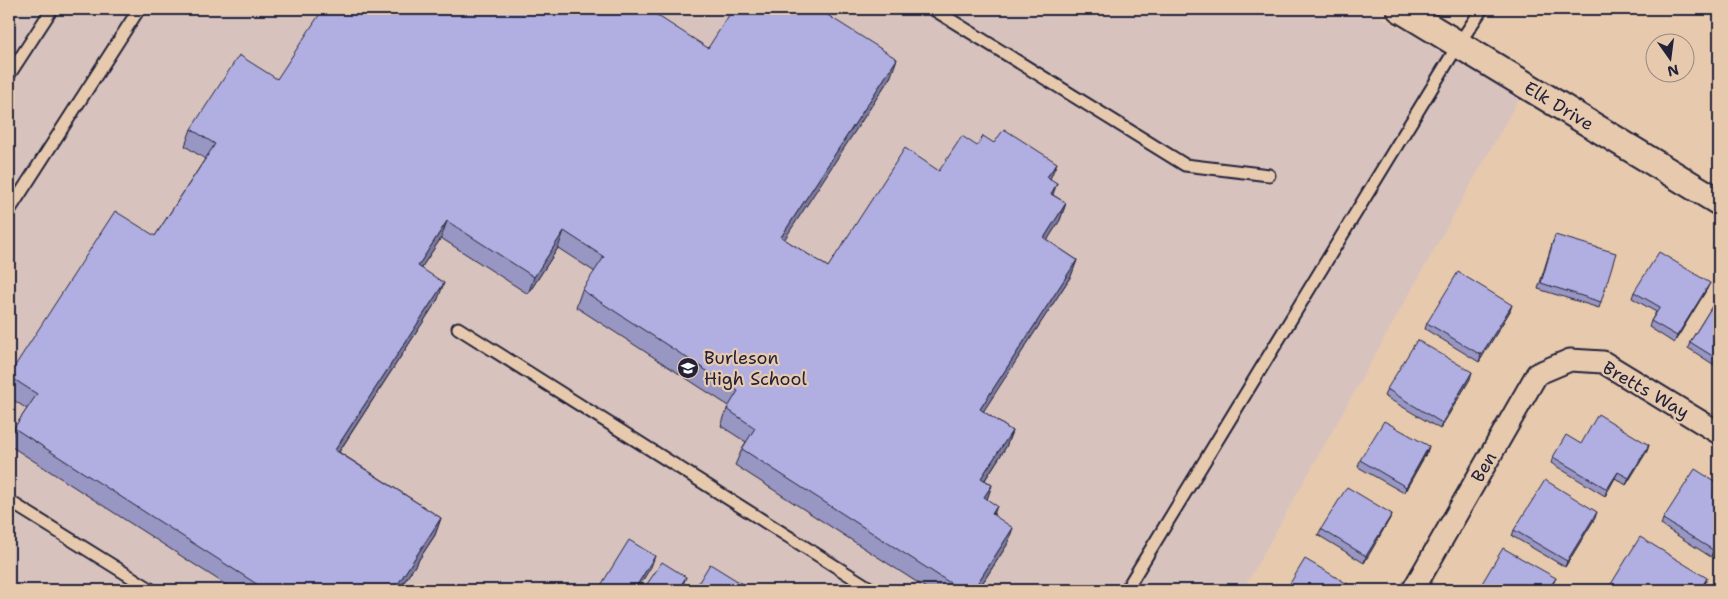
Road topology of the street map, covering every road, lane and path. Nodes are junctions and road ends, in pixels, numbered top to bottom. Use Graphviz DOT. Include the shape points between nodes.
graph roads {
  1 [pos="52,9"];
  2 [pos="139,9"];
  3 [pos="933,9"];
  4 [pos="1400,9"];
  5 [pos="1482,9"];
  6 [pos="1458,45"];
  7 [pos="9,75"];
  8 [pos="1269,174"];
  9 [pos="1719,202"];
  10 [pos="9,211"];
  11 [pos="458,328"];
  12 [pos="1570,360"];
  13 [pos="1719,433"];
  14 [pos="9,501"];
  15 [pos="152,590"];
  16 [pos="874,590"];
  17 [pos="1126,590"];
  18 [pos="1413,590"];
  1 -- 7 [label="lane"];
  2 -- 10 [label="lane"];
  3 -- 8 [label="lane" via="1185,165"];
  4 -- 6 [label="street, Elk Drive"];
  5 -- 6 [label="lane"];
  6 -- 9 [label="street, Elk Drive"];
  6 -- 17 [label="lane"];
  11 -- 16 [label="lane"];
  12 -- 13 [label="street, Bretts Way" via="1603,362"];
  12 -- 18 [label="street, Ben" via="1537,374"];
  14 -- 15 [label="lane"];
}
